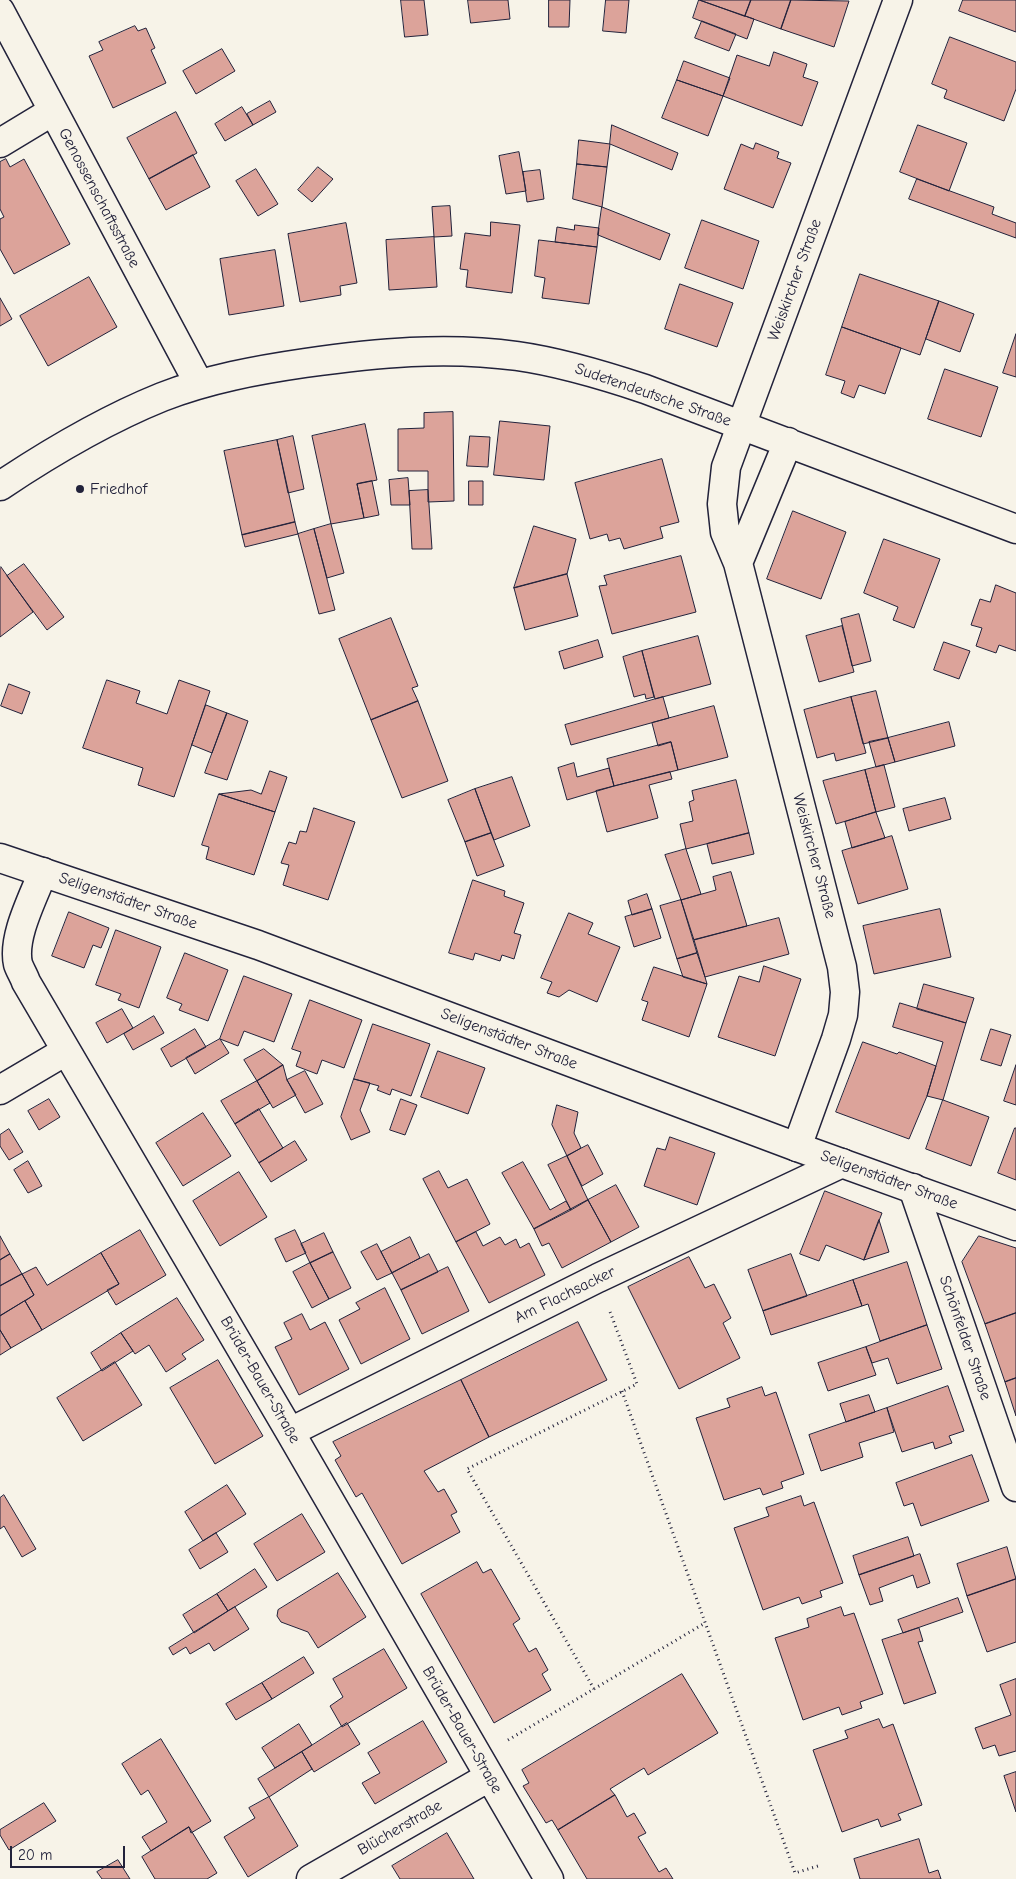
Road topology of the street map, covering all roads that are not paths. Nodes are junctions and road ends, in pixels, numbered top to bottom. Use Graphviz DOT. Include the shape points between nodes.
graph roads {
  1 [pos="898,0"];
  2 [pos="0,11"];
  3 [pos="53,111"];
  4 [pos="0,143"];
  5 [pos="199,384"];
  6 [pos="742,425"];
  7 [pos="788,442"];
  8 [pos="0,486"];
  9 [pos="1016,529"];
  10 [pos="738,564"];
  11 [pos="0,858"];
  12 [pos="43,872"];
  13 [pos="66,1051"];
  14 [pos="0,1090"];
  15 [pos="797,1147"];
  16 [pos="842,1163"];
  17 [pos="913,1188"];
  18 [pos="1016,1226"];
  19 [pos="290,1432"];
  20 [pos="1016,1488"];
  21 [pos="483,1767"];
  22 [pos="311,1879"];
  23 [pos="549,1879"];
  1 -- 6 [label="street, Weiskircher Straße"];
  2 -- 3 [label="street, Genossenschaftsstraße"];
  3 -- 4 [label="street"];
  3 -- 5 [label="street, Genossenschaftsstraße"];
  5 -- 6 [label="street, Sudetendeutsche Straße" via="283,366 381,352 470,352 516,356 595,373"];
  5 -- 8 [label="street, Sudetendeutsche Straße" via="120,416"];
  6 -- 7 [label="street, Sudetendeutsche Straße"];
  6 -- 10 [label="street, Weiskircher Straße" via="726,467 722,504 725,532"];
  7 -- 9 [label="street, Sudetendeutsche Straße"];
  7 -- 10 [label="street"];
  10 -- 15 [label="street, Weiskircher Straße" via="842,967 845,992 836,1039"];
  11 -- 12 [label="street, Seligenstädter Straße"];
  12 -- 13 [label="street, Brüder-Bauer-Straße" via="20,935 18,964"];
  12 -- 15 [label="street, Seligenstädter Straße" via="258,945"];
  13 -- 14 [label="street"];
  13 -- 19 [label="street, Brüder-Bauer-Straße"];
  15 -- 16 [label="street, Seligenstädter Straße"];
  16 -- 17 [label="street, Seligenstädter Straße"];
  16 -- 19 [label="street, Am Flachsacker" via="598,1278"];
  17 -- 18 [label="street, Seligenstädter Straße"];
  17 -- 20 [label="street, Schönfelder Straße"];
  19 -- 21 [label="street, Brüder-Bauer-Straße"];
  21 -- 22 [label="street, Blücherstraße"];
  21 -- 23 [label="street, Brüder-Bauer-Straße"];
}
